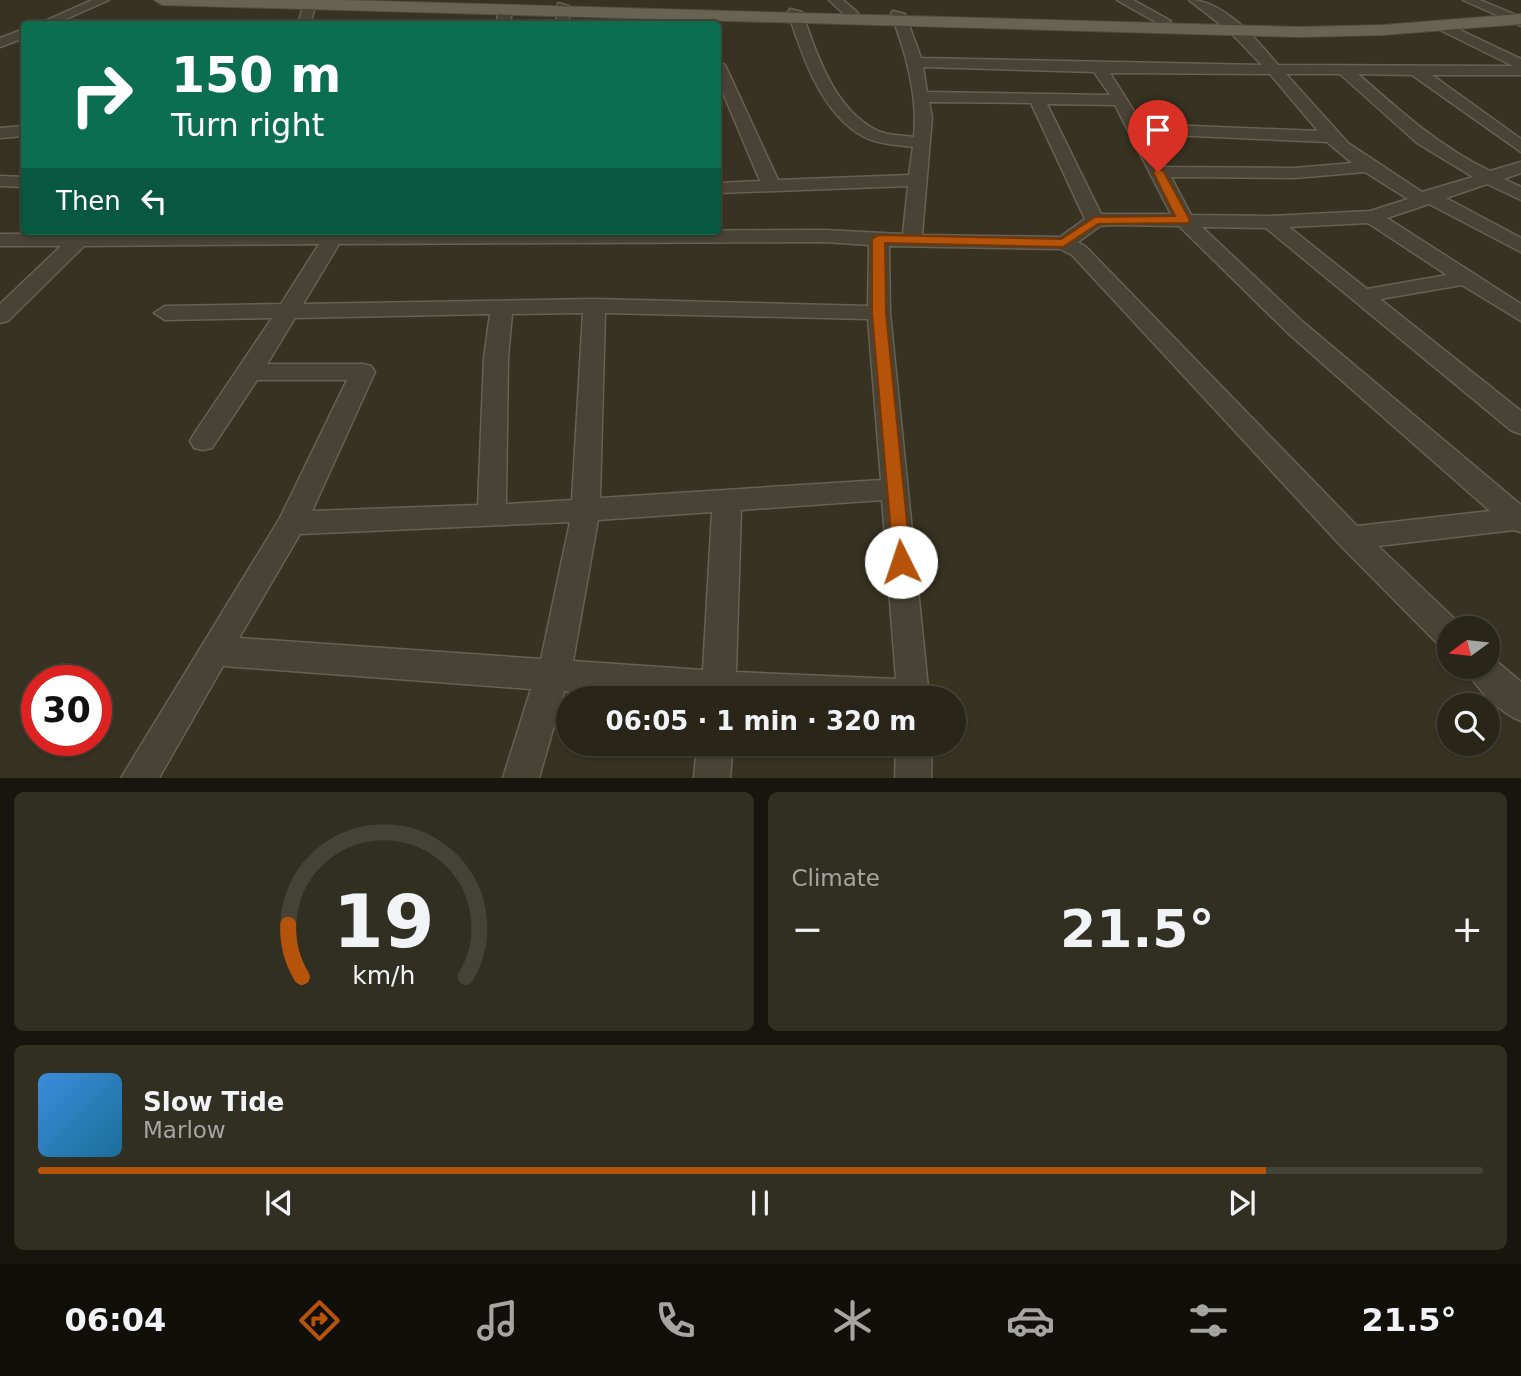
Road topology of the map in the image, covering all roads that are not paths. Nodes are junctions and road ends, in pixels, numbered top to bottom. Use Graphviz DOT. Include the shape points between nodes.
graph roads {
  1 [pos="103,0"];
  2 [pos="162,0"];
  3 [pos="332,0"];
  4 [pos="835,0"];
  5 [pos="1123,0"];
  6 [pos="1195,0"];
  7 [pos="1469,0"];
  8 [pos="394,1"];
  9 [pos="310,2"];
  10 [pos="370,3"];
  11 [pos="851,13"];
  12 [pos="564,14"];
  13 [pos="796,15"];
  14 [pos="1515,16"];
  15 [pos="504,17"];
  16 [pos="898,17"];
  17 [pos="624,19"];
  18 [pos="698,20"];
  19 [pos="52,21"];
  20 [pos="305,21"];
  21 [pos="1164,21"];
  22 [pos="1441,25"];
  23 [pos="1232,26"];
  24 [pos="21,34"];
  25 [pos="0,43"];
  26 [pos="914,62"];
  27 [pos="1521,65"];
  28 [pos="1099,68"];
  29 [pos="1274,70"];
  30 [pos="1345,71"];
  31 [pos="1417,71"];
  32 [pos="1521,71"];
  33 [pos="721,72"];
  34 [pos="920,97"];
  35 [pos="1037,100"];
  36 [pos="1121,100"];
  37 [pos="1137,129"];
  38 [pos="21,131"];
  39 [pos="0,133"];
  40 [pos="1332,136"];
  41 [pos="920,143"];
  42 [pos="1521,147"];
  43 [pos="1367,167"];
  44 [pos="1521,167"];
  45 [pos="1158,172"];
  46 [pos="1486,177"];
  47 [pos="916,180"];
  48 [pos="0,181"];
  49 [pos="21,182"];
  50 [pos="771,185"];
  51 [pos="721,188"];
  52 [pos="1521,194"];
  53 [pos="1424,197"];
  54 [pos="1372,217"];
  55 [pos="1184,220"];
  56 [pos="1095,221"];
  57 [pos="1271,222"];
  58 [pos="372,235"];
  59 [pos="721,235"];
  60 [pos="333,238"];
  61 [pos="879,239"];
  62 [pos="0,240"];
  63 [pos="78,240"];
  64 [pos="912,241"];
  65 [pos="1063,243"];
  66 [pos="1521,246"];
  67 [pos="1467,278"];
  68 [pos="0,290"];
  69 [pos="25,291"];
  70 [pos="1362,296"];
  71 [pos="594,306"];
  72 [pos="502,307"];
  73 [pos="289,309"];
  74 [pos="165,313"];
  75 [pos="879,313"];
  76 [pos="1521,314"];
  77 [pos="0,316"];
  78 [pos="250,372"];
  79 [pos="1521,425"];
  80 [pos="203,441"];
  81 [pos="895,489"];
  82 [pos="727,500"];
  83 [pos="586,510"];
  84 [pos="492,516"];
  85 [pos="1520,519"];
  86 [pos="292,523"];
  87 [pos="1351,538"];
  88 [pos="1437,622"];
  89 [pos="214,651"];
  90 [pos="554,674"];
  91 [pos="1494,679"];
  92 [pos="658,686"];
  93 [pos="719,686"];
  94 [pos="913,686"];
  95 [pos="1521,705"];
  96 [pos="714,756"];
  97 [pos="914,756"];
  98 [pos="139,778"];
  99 [pos="521,778"];
  100 [pos="712,778"];
  101 [pos="913,778"];
  1 -- 19 [label="street"];
  2 -- 9 [label="main road"];
  3 -- 10 [label="main road"];
  4 -- 11 [label="street"];
  5 -- 21 [label="street"];
  6 -- 23 [label="street"];
  7 -- 14 [label="street"];
  8 -- 10 [label="main road"];
  8 -- 12 [label="main road"];
  9 -- 10 [label="main road"];
  9 -- 20 [label="street"];
  10 -- 15 [label="main road"];
  11 -- 13 [label="main road"];
  11 -- 16 [label="main road"];
  12 -- 13 [label="main road"];
  12 -- 15 [label="main road"];
  12 -- 17 [label="main road"];
  13 -- 16 [label="main road"];
  13 -- 18 [label="main road"];
  13 -- 41 [label="street" via="825,87 852,118 871,134"];
  14 -- 22 [label="main road"];
  14 -- 23 [label="main road"];
  16 -- 21 [label="main road"];
  16 -- 23 [label="main road"];
  16 -- 26 [label="street"];
  17 -- 18 [label="main road"];
  21 -- 23 [label="main road"];
  22 -- 23 [label="main road" via="1334,32"];
  22 -- 27 [label="street"];
  23 -- 29 [label="street"];
  24 -- 25 [label="street"];
  26 -- 28 [label="street"];
  26 -- 34 [label="street"];
  28 -- 29 [label="street"];
  28 -- 36 [label="street"];
  29 -- 30 [label="street"];
  29 -- 40 [label="street"];
  30 -- 31 [label="street"];
  30 -- 46 [label="street" via="1423,139"];
  31 -- 32 [label="street"];
  31 -- 42 [label="street"];
  33 -- 50 [label="street"];
  34 -- 35 [label="street"];
  34 -- 41 [label="street"];
  35 -- 36 [label="street"];
  35 -- 56 [label="street"];
  36 -- 37 [label="street"];
  37 -- 40 [label="street"];
  37 -- 45 [label="street"];
  38 -- 39 [label="street"];
  40 -- 43 [label="street"];
  41 -- 47 [label="street"];
  43 -- 45 [label="street" via="1295,173"];
  43 -- 53 [label="street"];
  44 -- 46 [label="street"];
  45 -- 55 [label="street"];
  46 -- 52 [label="street"];
  46 -- 53 [label="street"];
  47 -- 50 [label="street"];
  47 -- 64 [label="street"];
  48 -- 49 [label="street"];
  50 -- 51 [label="street"];
  53 -- 54 [label="street"];
  53 -- 66 [label="street"];
  54 -- 57 [label="street"];
  54 -- 67 [label="street"];
  55 -- 56 [label="street"];
  55 -- 57 [label="street"];
  55 -- 85 [label="street" via="1296,328"];
  56 -- 65 [label="street"];
  57 -- 70 [label="street"];
  58 -- 60 [label="street"];
  59 -- 61 [label="street"];
  60 -- 63 [label="street"];
  60 -- 73 [label="street"];
  61 -- 64 [label="street"];
  61 -- 75 [label="street"];
  62 -- 63 [label="street"];
  63 -- 69 [label="street"];
  64 -- 65 [label="street"];
  65 -- 87 [label="street" via="1079,251"];
  67 -- 70 [label="street"];
  67 -- 76 [label="street"];
  68 -- 69 [label="street"];
  69 -- 77 [label="street"];
  70 -- 79 [label="street"];
  71 -- 72 [label="street"];
  71 -- 75 [label="street"];
  71 -- 83 [label="street"];
  72 -- 73 [label="street"];
  72 -- 84 [label="street" via="496,358"];
  73 -- 74 [label="street"];
  73 -- 78 [label="street"];
  75 -- 81 [label="street"];
  78 -- 80 [label="street"];
  78 -- 86 [label="street" via="363,372"];
  81 -- 82 [label="street"];
  81 -- 94 [label="street"];
  82 -- 83 [label="street"];
  82 -- 93 [label="street"];
  83 -- 84 [label="street"];
  83 -- 90 [label="street"];
  84 -- 86 [label="street"];
  85 -- 87 [label="street"];
  86 -- 89 [label="street"];
  87 -- 88 [label="street"];
  89 -- 90 [label="street"];
  89 -- 98 [label="street"];
  90 -- 92 [label="street"];
  90 -- 99 [label="street"];
  91 -- 95 [label="street"];
  96 -- 100 [label="street"];
  97 -- 101 [label="street"];
}
